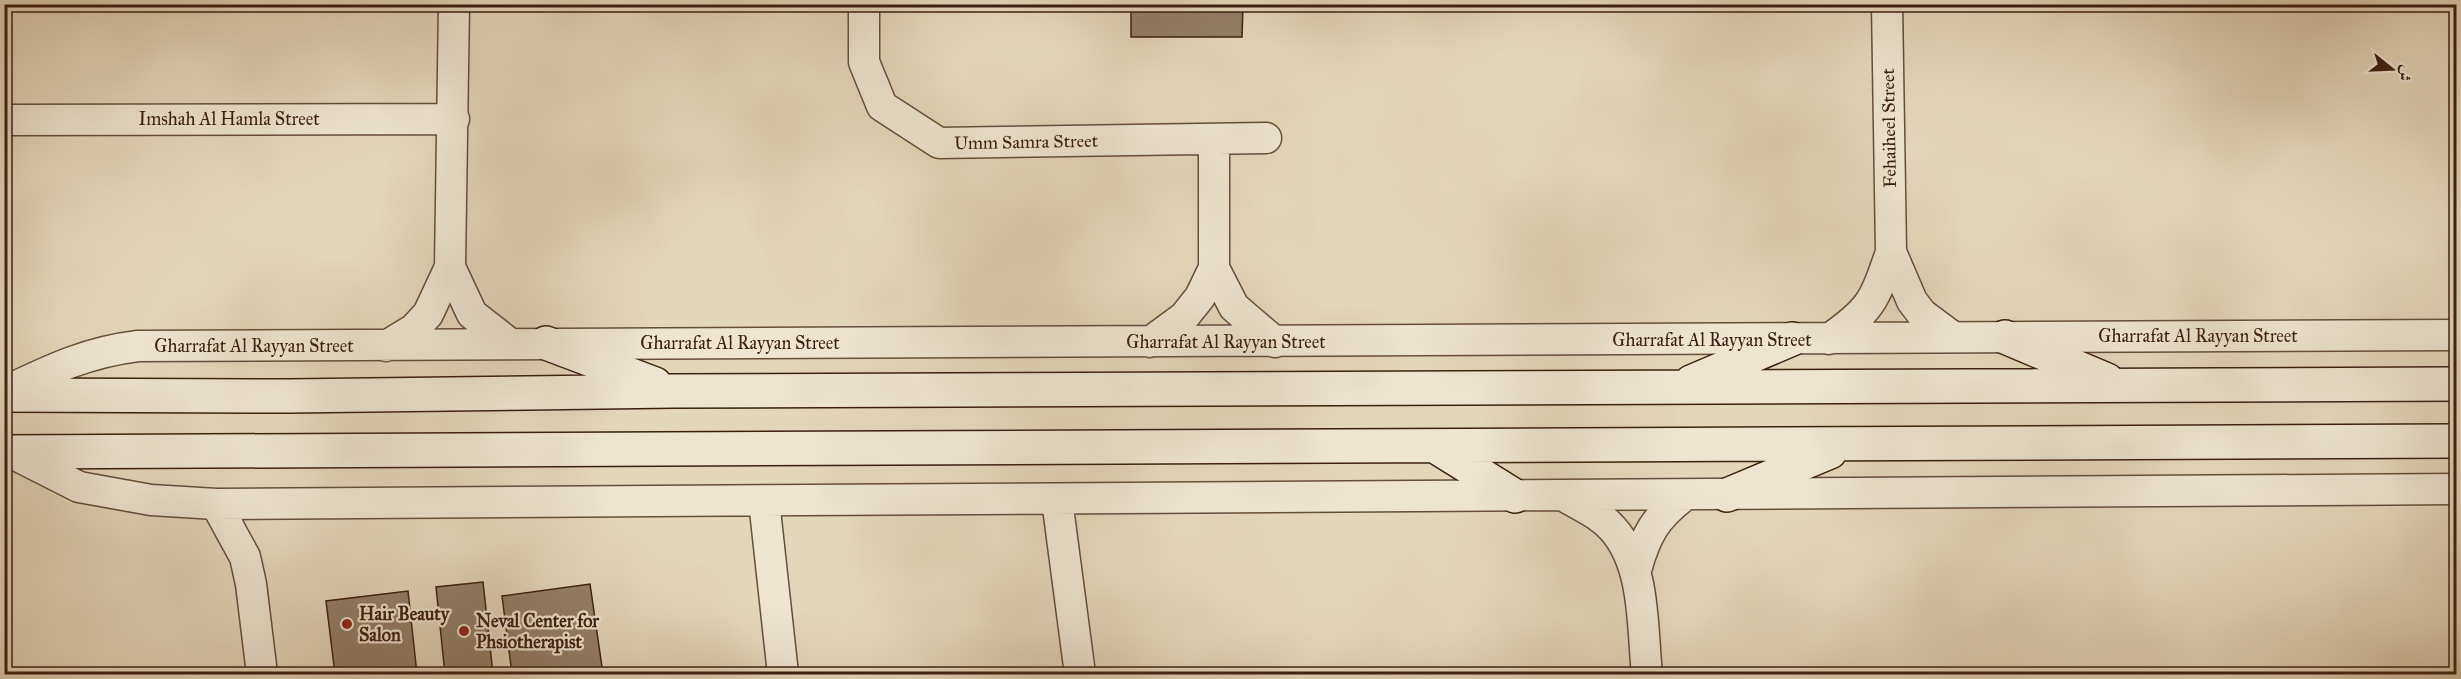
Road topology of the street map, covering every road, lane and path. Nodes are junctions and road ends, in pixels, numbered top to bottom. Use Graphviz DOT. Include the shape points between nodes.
graph roads {
  1 [pos="454,4"];
  2 [pos="864,4"];
  3 [pos="1887,4"];
  4 [pos="454,119"];
  5 [pos="4,120"];
  6 [pos="1266,138"];
  7 [pos="1214,139"];
  8 [pos="1891,252"];
  9 [pos="450,267"];
  10 [pos="1214,268"];
  11 [pos="2457,335"];
  12 [pos="2005,336"];
  13 [pos="1953,337"];
  14 [pos="1792,339"];
  15 [pos="1829,339"];
  16 [pos="1150,342"];
  17 [pos="1275,342"];
  18 [pos="509,343"];
  19 [pos="546,343"];
  20 [pos="386,346"];
  21 [pos="2457,384"];
  22 [pos="2119,385"];
  23 [pos="1677,388"];
  24 [pos="674,391"];
  25 [pos="4,393"];
  26 [pos="2457,441"];
  27 [pos="1845,446"];
  28 [pos="1438,448"];
  29 [pos="7,452"];
  30 [pos="2457,489"];
  31 [pos="1685,495"];
  32 [pos="1726,495"];
  33 [pos="1515,496"];
  34 [pos="1564,496"];
  35 [pos="1057,500"];
  36 [pos="764,501"];
  37 [pos="216,504"];
  38 [pos="1636,570"];
  39 [pos="262,675"];
  40 [pos="783,675"];
  41 [pos="1080,675"];
  42 [pos="1647,675"];
  1 -- 4 [label="street"];
  2 -- 7 [label="street, Umm Samra Street" via="864,62 882,106 939,143"];
  3 -- 8 [label="street, Fehaiheel Street"];
  4 -- 5 [label="street, Imshah Al Hamla Street"];
  4 -- 9 [label="street"];
  6 -- 7 [label="street, Umm Samra Street"];
  7 -- 10 [label="street"];
  8 -- 13 [label="street, Fehaiheel Street" via="1912,301 1922,314"];
  8 -- 15 [label="street, Fehaiheel Street" via="1865,312"];
  9 -- 18 [label="street" via="472,314"];
  9 -- 20 [label="street" via="428,314 414,330"];
  10 -- 16 [label="street" via="1200,297 1184,317"];
  10 -- 17 [label="street" via="1234,307"];
  11 -- 12 [label="street, Gharrafat Al Rayyan Street"];
  12 -- 13 [label="street, Gharrafat Al Rayyan Street"];
  12 -- 22 [label="main road"];
  13 -- 15 [label="street, Gharrafat Al Rayyan Street"];
  14 -- 15 [label="street, Gharrafat Al Rayyan Street"];
  14 -- 17 [label="street, Gharrafat Al Rayyan Street"];
  14 -- 23 [label="main road"];
  16 -- 17 [label="street, Gharrafat Al Rayyan Street"];
  16 -- 19 [label="street, Gharrafat Al Rayyan Street"];
  18 -- 19 [label="street, Gharrafat Al Rayyan Street"];
  18 -- 20 [label="street, Gharrafat Al Rayyan Street"];
  19 -- 24 [label="main road"];
  20 -- 25 [label="street, Gharrafat Al Rayyan Street" via="122,348 70,361"];
  21 -- 22 [label="main road, Gharrafat Al Rayyan Street"];
  22 -- 23 [label="main road, Gharrafat Al Rayyan Street"];
  23 -- 24 [label="main road, Gharrafat Al Rayyan Street"];
  24 -- 25 [label="main road, Gharrafat Al Rayyan Street" via="289,396"];
  26 -- 27 [label="main road"];
  27 -- 28 [label="main road"];
  27 -- 32 [label="main road"];
  28 -- 29 [label="main road"];
  28 -- 33 [label="main road"];
  29 -- 37 [label="street" via="79,487 151,500"];
  30 -- 32 [label="street"];
  31 -- 32 [label="street"];
  31 -- 34 [label="street"];
  31 -- 38 [label="street" via="1663,512 1650,530"];
  33 -- 34 [label="street"];
  33 -- 35 [label="street"];
  34 -- 38 [label="street" via="1612,528"];
  35 -- 36 [label="street"];
  35 -- 41 [label="street"];
  36 -- 37 [label="street"];
  36 -- 40 [label="street"];
  37 -- 39 [label="street" via="244,557"];
  38 -- 42 [label="street"];
}
